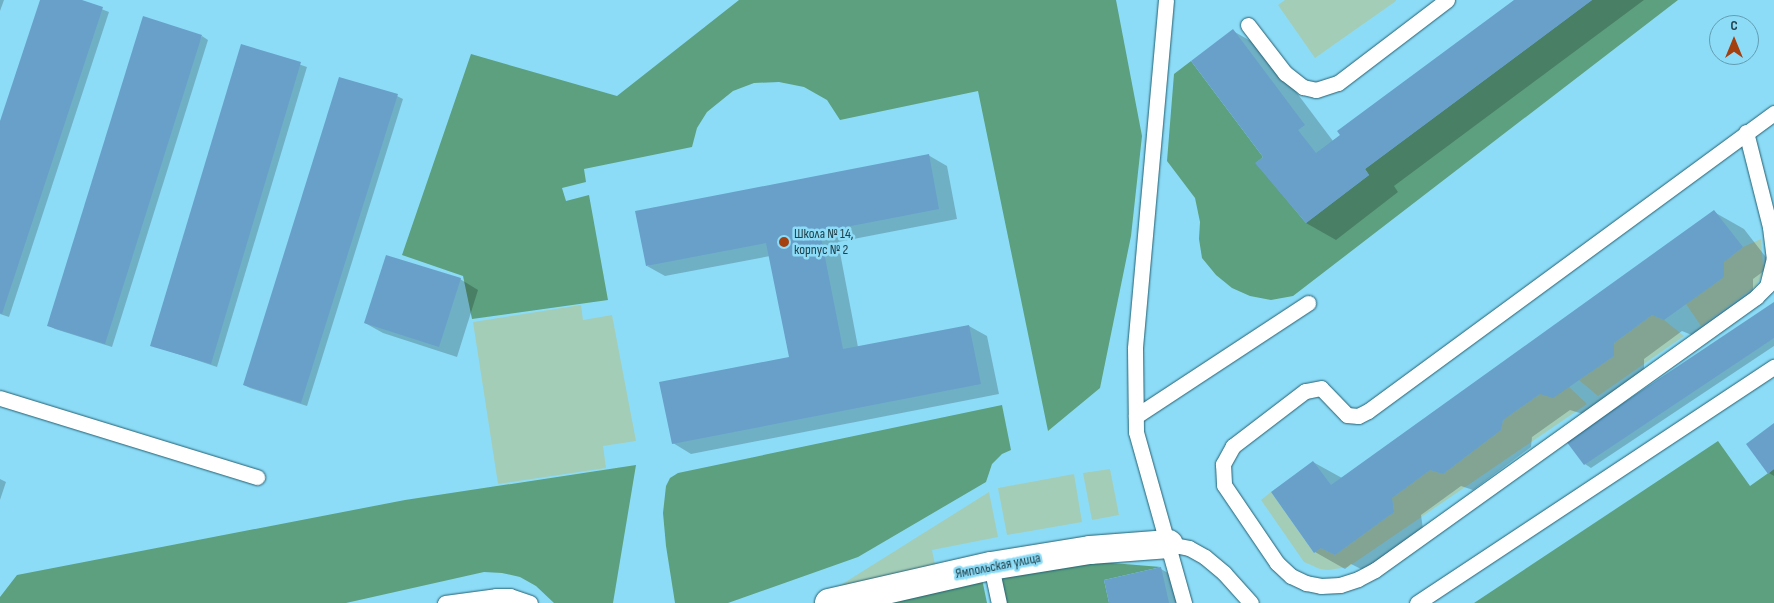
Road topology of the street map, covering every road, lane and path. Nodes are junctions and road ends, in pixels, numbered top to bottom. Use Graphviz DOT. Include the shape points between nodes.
graph roads {
  1 [pos="1166,0"];
  2 [pos="1447,0"];
  3 [pos="1248,25"];
  4 [pos="1767,113"];
  5 [pos="1746,132"];
  6 [pos="1774,258"];
  7 [pos="1308,303"];
  8 [pos="1774,367"];
  9 [pos="0,398"];
  10 [pos="1136,416"];
  11 [pos="257,476"];
  12 [pos="1169,544"];
  13 [pos="991,566"];
  14 [pos="445,603"];
  15 [pos="530,603"];
  16 [pos="829,603"];
  17 [pos="999,603"];
  18 [pos="1184,603"];
  19 [pos="1251,603"];
  20 [pos="1417,603"];
  1 -- 10 [label="lane" via="1135,348"];
  2 -- 3 [label="lane" via="1338,83 1316,90 1304,87 1289,77"];
  4 -- 5 [label="lane"];
  5 -- 6 [label="lane" via="1770,227"];
  5 -- 6 [label="lane" via="1368,411 1358,416 1346,415 1321,388 1305,391 1233,446 1223,464 1224,484 1277,563 1290,576 1321,586 1340,585 1358,579 1756,297 1767,286"];
  7 -- 10 [label="lane"];
  8 -- 20 [label="lane"];
  9 -- 11 [label="lane"];
  10 -- 12 [label="lane" via="1136,432"];
  12 -- 13 [label="street, Ямпольская улица" via="1090,550"];
  12 -- 18 [label="lane"];
  12 -- 19 [label="lane" via="1189,548 1205,557"];
  13 -- 16 [label="street, Ямпольская улица"];
  13 -- 17 [label="lane"];
  14 -- 15 [label="lane" via="510,596"];
}
